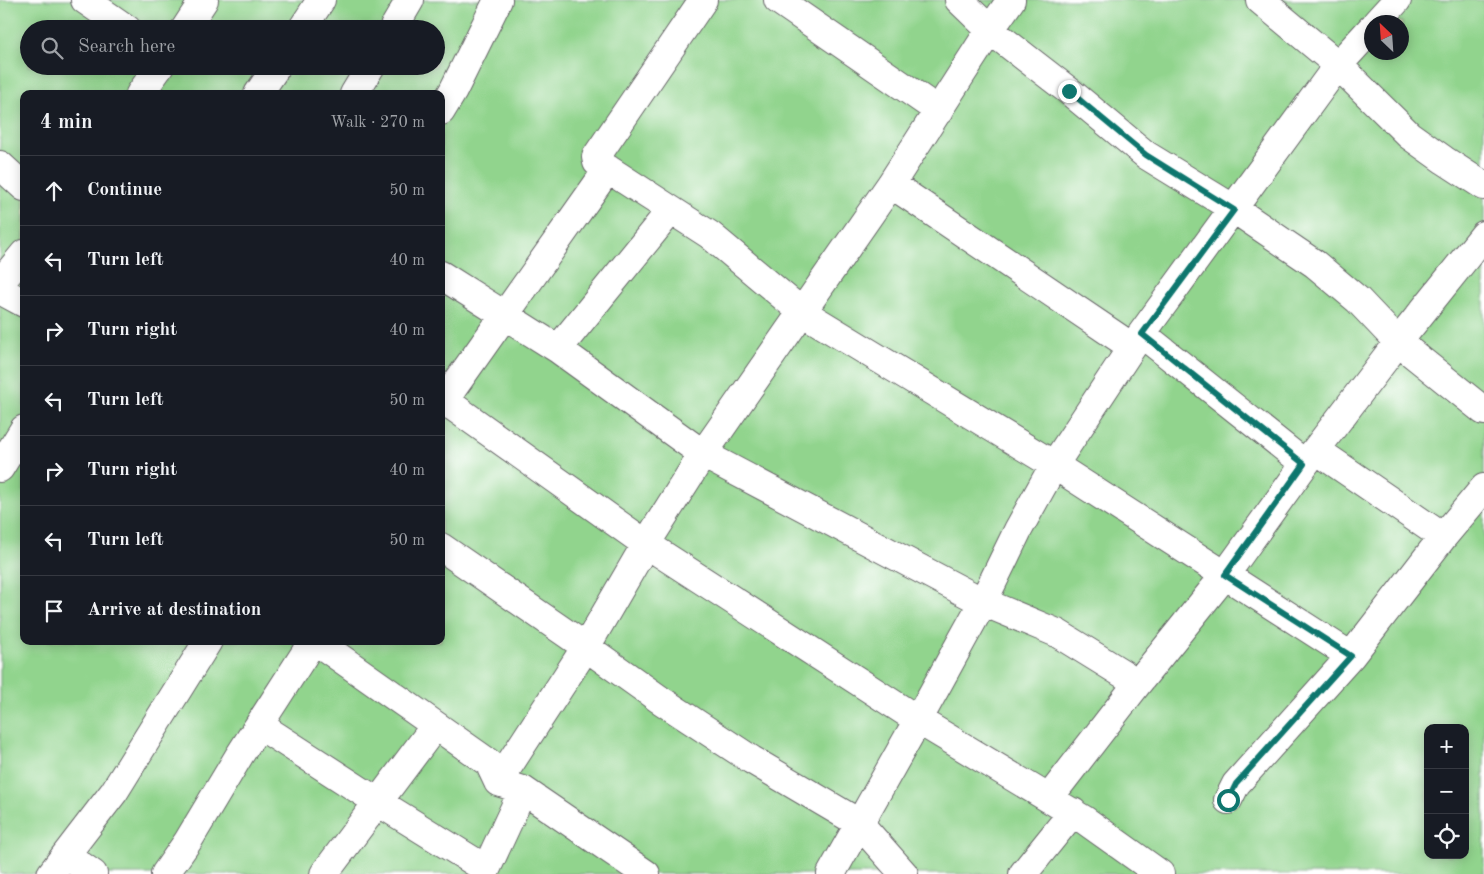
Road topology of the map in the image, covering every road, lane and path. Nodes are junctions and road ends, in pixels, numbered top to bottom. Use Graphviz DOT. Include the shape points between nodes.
graph roads {
  1 [pos="85,0"];
  2 [pos="204,0"];
  3 [pos="321,0"];
  4 [pos="410,0"];
  5 [pos="498,0"];
  6 [pos="703,0"];
  7 [pos="778,0"];
  8 [pos="959,0"];
  9 [pos="1011,0"];
  10 [pos="1260,0"];
  11 [pos="1397,0"];
  12 [pos="1383,15"];
  13 [pos="114,20"];
  14 [pos="191,20"];
  15 [pos="308,20"];
  16 [pos="398,20"];
  17 [pos="990,30"];
  18 [pos="1364,37"];
  19 [pos="1338,65"];
  20 [pos="154,75"];
  21 [pos="271,75"];
  22 [pos="366,75"];
  23 [pos="143,90"];
  24 [pos="261,90"];
  25 [pos="356,90"];
  26 [pos="445,104"];
  27 [pos="939,111"];
  28 [pos="0,164"];
  29 [pos="608,169"];
  30 [pos="20,183"];
  31 [pos="891,184"];
  32 [pos="1484,186"];
  33 [pos="671,210"];
  34 [pos="1234,210"];
  35 [pos="1484,235"];
  36 [pos="20,259"];
  37 [pos="445,278"];
  38 [pos="0,283"];
  39 [pos="0,290"];
  40 [pos="20,301"];
  41 [pos="802,312"];
  42 [pos="504,315"];
  43 [pos="1137,340"];
  44 [pos="1398,342"];
  45 [pos="558,349"];
  46 [pos="445,397"];
  47 [pos="445,403"];
  48 [pos="1484,411"];
  49 [pos="16,433"];
  50 [pos="703,454"];
  51 [pos="1310,457"];
  52 [pos="1054,466"];
  53 [pos="0,468"];
  54 [pos="1484,488"];
  55 [pos="1443,537"];
  56 [pos="646,544"];
  57 [pos="445,551"];
  58 [pos="1225,575"];
  59 [pos="983,602"];
  60 [pos="206,645"];
  61 [pos="311,645"];
  62 [pos="320,645"];
  63 [pos="586,647"];
  64 [pos="1351,656"];
  65 [pos="1138,683"];
  66 [pos="918,720"];
  67 [pos="259,725"];
  68 [pos="434,726"];
  69 [pos="510,786"];
  70 [pos="1048,798"];
  71 [pos="1228,800"];
  72 [pos="378,802"];
  73 [pos="1072,812"];
  74 [pos="860,823"];
  75 [pos="58,864"];
  76 [pos="485,872"];
  77 [pos="93,874"];
  78 [pos="165,874"];
  79 [pos="324,874"];
  80 [pos="646,874"];
  81 [pos="831,874"];
  82 [pos="904,874"];
  83 [pos="1023,874"];
  84 [pos="1160,874"];
  1 -- 13 [label="street"];
  2 -- 14 [label="street"];
  3 -- 15 [label="street"];
  4 -- 16 [label="street"];
  5 -- 26 [label="street"];
  6 -- 29 [label="street" via="596,157 597,162"];
  7 -- 27 [label="street"];
  8 -- 17 [label="street"];
  9 -- 17 [label="street"];
  10 -- 19 [label="street"];
  11 -- 12 [label="street"];
  17 -- 27 [label="street"];
  17 -- 34 [label="street" via="1146,155"];
  18 -- 19 [label="street"];
  19 -- 32 [label="street" via="1409,135"];
  19 -- 34 [label="street"];
  20 -- 23 [label="street"];
  21 -- 24 [label="street"];
  22 -- 25 [label="street"];
  27 -- 31 [label="street"];
  28 -- 30 [label="street"];
  29 -- 33 [label="street"];
  29 -- 42 [label="street"];
  31 -- 41 [label="street"];
  31 -- 43 [label="street"];
  33 -- 41 [label="street" via="710,235"];
  33 -- 45 [label="street"];
  34 -- 43 [label="street"];
  34 -- 44 [label="street" via="1315,264 1358,300"];
  35 -- 44 [label="street"];
  36 -- 38 [label="street"];
  37 -- 42 [label="street"];
  39 -- 40 [label="street"];
  41 -- 50 [label="street"];
  41 -- 52 [label="street"];
  42 -- 45 [label="street"];
  42 -- 46 [label="street"];
  43 -- 51 [label="street"];
  43 -- 52 [label="street"];
  44 -- 48 [label="street"];
  44 -- 51 [label="street"];
  45 -- 50 [label="street"];
  47 -- 56 [label="street"];
  49 -- 53 [label="street"];
  50 -- 56 [label="street"];
  50 -- 59 [label="street"];
  51 -- 55 [label="street"];
  51 -- 58 [label="street"];
  52 -- 58 [label="street"];
  52 -- 59 [label="street"];
  54 -- 55 [label="street"];
  55 -- 64 [label="street"];
  56 -- 63 [label="street"];
  56 -- 66 [label="street"];
  57 -- 63 [label="street"];
  58 -- 64 [label="street"];
  58 -- 65 [label="street"];
  59 -- 65 [label="street" via="1057,633"];
  59 -- 66 [label="street"];
  60 -- 75 [label="street" via="114,792"];
  61 -- 67 [label="street"];
  62 -- 68 [label="street"];
  63 -- 69 [label="street"];
  63 -- 74 [label="street" via="752,760"];
  64 -- 71 [label="street" via="1236,784"];
  65 -- 70 [label="street"];
  66 -- 70 [label="street"];
  66 -- 74 [label="street"];
  67 -- 72 [label="street"];
  67 -- 78 [label="street"];
  68 -- 69 [label="street" via="489,763"];
  68 -- 72 [label="street"];
  69 -- 76 [label="street"];
  69 -- 80 [label="street"];
  70 -- 73 [label="street"];
  72 -- 76 [label="street"];
  72 -- 79 [label="street"];
  73 -- 83 [label="street"];
  73 -- 84 [label="street"];
  74 -- 81 [label="street"];
  74 -- 82 [label="street"];
  75 -- 77 [label="street"];
}
